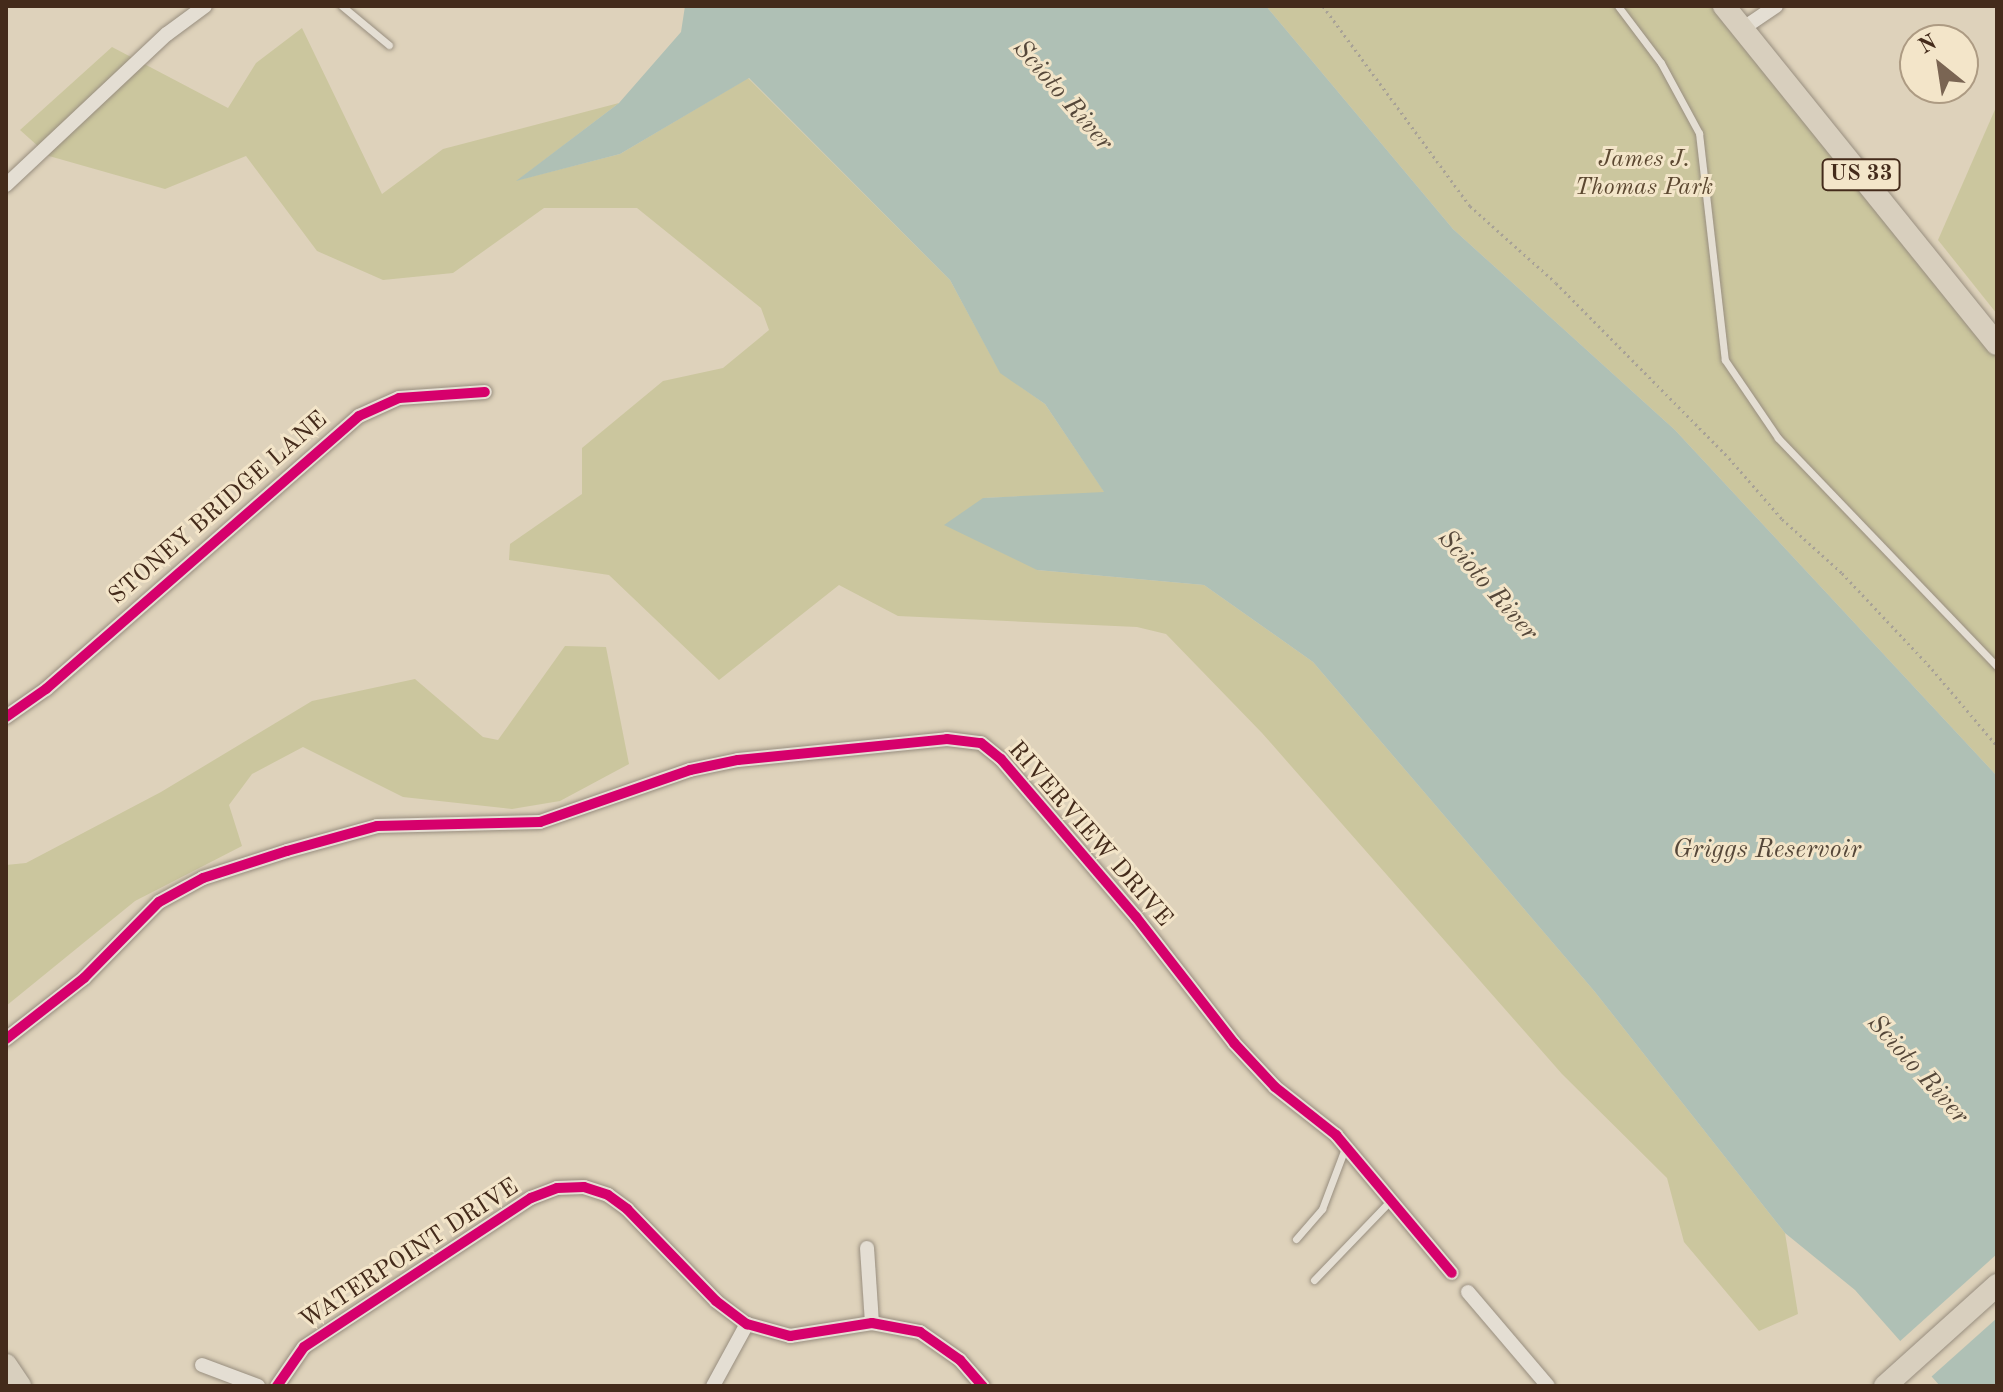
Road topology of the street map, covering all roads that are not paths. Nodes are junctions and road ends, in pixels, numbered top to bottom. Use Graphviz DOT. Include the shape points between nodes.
graph roads {
  1 [pos="205,6"];
  2 [pos="342,6"];
  3 [pos="1618,6"];
  4 [pos="1724,6"];
  5 [pos="1776,6"];
  6 [pos="1742,29"];
  7 [pos="389,45"];
  8 [pos="6,185"];
  9 [pos="1997,344"];
  10 [pos="485,392"];
  11 [pos="1997,666"];
  12 [pos="6,717"];
  13 [pos="6,1039"];
  14 [pos="1345,1146"];
  15 [pos="1391,1200"];
  16 [pos="1296,1239"];
  17 [pos="867,1248"];
  18 [pos="1452,1273"];
  19 [pos="1314,1280"];
  20 [pos="1997,1285"];
  21 [pos="1468,1292"];
  22 [pos="872,1323"];
  23 [pos="747,1324"];
  24 [pos="6,1365"];
  25 [pos="202,1365"];
  26 [pos="20,1386"];
  27 [pos="258,1386"];
  28 [pos="277,1386"];
  29 [pos="713,1386"];
  30 [pos="983,1386"];
  31 [pos="1548,1386"];
  32 [pos="1885,1386"];
  1 -- 8 [label="street" via="167,34"];
  2 -- 7 [label="lane"];
  3 -- 11 [label="lane" via="1661,63 1699,133 1725,360 1778,438"];
  4 -- 6 [label="main road, US 33"];
  5 -- 6 [label="street"];
  6 -- 9 [label="main road, US 33"];
  10 -- 12 [label="street, STONEY BRIDGE LANE" via="399,398 359,416 46,689"];
  13 -- 14 [label="street, RIVERVIEW DRIVE" via="84,978 159,902 223,871 377,826 540,822 726,763 947,739 981,743 1001,759 1136,917 1234,1043"];
  14 -- 15 [label="street, RIVERVIEW DRIVE"];
  14 -- 16 [label="lane" via="1322,1209"];
  15 -- 18 [label="street, RIVERVIEW DRIVE"];
  15 -- 19 [label="lane"];
  17 -- 22 [label="street"];
  20 -- 32 [label="main road"];
  21 -- 31 [label="street"];
  22 -- 23 [label="street" via="790,1336"];
  22 -- 30 [label="street" via="920,1332 939,1342"];
  23 -- 28 [label="street, WATERPOINT DRIVE" via="716,1301 608,1195 584,1187 557,1188 531,1198 304,1347"];
  23 -- 29 [label="street"];
  24 -- 26 [label="main road"];
  25 -- 27 [label="street"];
}
